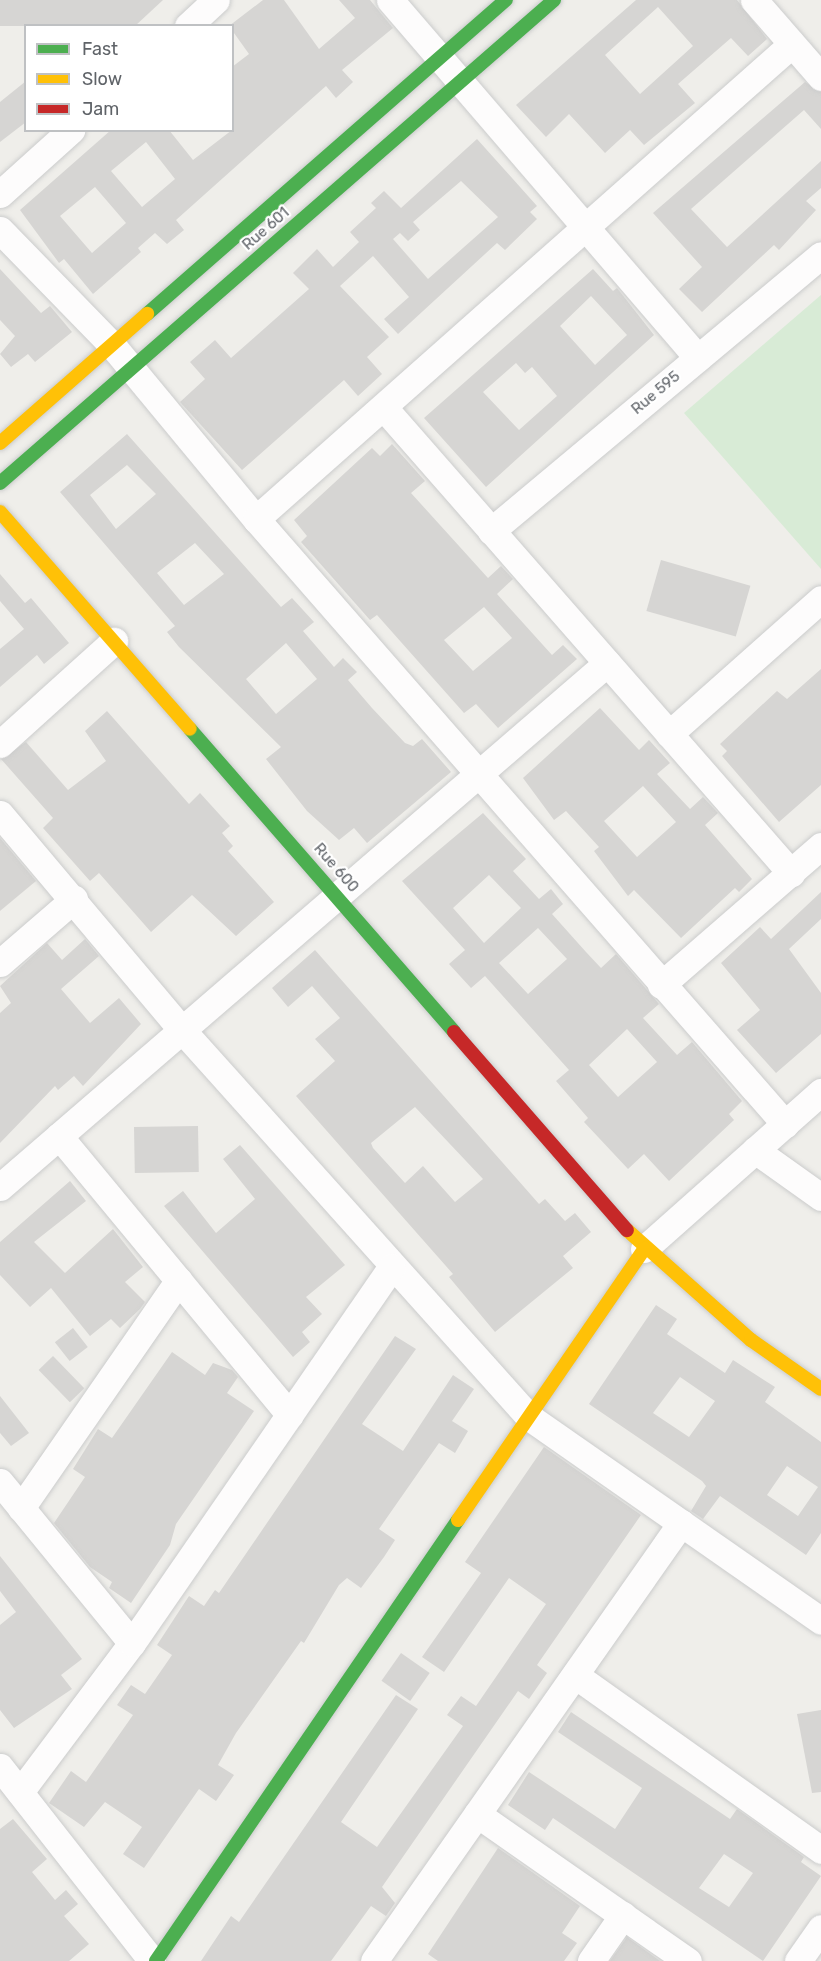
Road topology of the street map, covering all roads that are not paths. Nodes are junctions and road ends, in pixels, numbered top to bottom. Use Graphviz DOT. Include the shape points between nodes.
graph roads {
  1 [pos="216,0"];
  2 [pos="390,0"];
  3 [pos="506,0"];
  4 [pos="554,0"];
  5 [pos="754,0"];
  6 [pos="190,24"];
  7 [pos="792,44"];
  8 [pos="440,58"];
  9 [pos="821,76"];
  10 [pos="460,82"];
  11 [pos="69,132"];
  12 [pos="0,194"];
  13 [pos="586,229"];
  14 [pos="0,230"];
  15 [pos="821,255"];
  16 [pos="112,345"];
  17 [pos="698,358"];
  18 [pos="131,369"];
  19 [pos="385,409"];
  20 [pos="0,443"];
  21 [pos="0,483"];
  22 [pos="0,512"];
  23 [pos="256,519"];
  24 [pos="491,531"];
  25 [pos="821,599"];
  26 [pos="114,641"];
  27 [pos="607,663"];
  28 [pos="669,734"];
  29 [pos="0,744"];
  30 [pos="478,775"];
  31 [pos="0,814"];
  32 [pos="821,846"];
  33 [pos="791,873"];
  34 [pos="338,896"];
  35 [pos="74,899"];
  36 [pos="0,963"];
  37 [pos="661,985"];
  38 [pos="183,1030"];
  39 [pos="821,1092"];
  40 [pos="785,1124"];
  41 [pos="59,1136"];
  42 [pos="755,1150"];
  43 [pos="0,1187"];
  44 [pos="821,1197"];
  45 [pos="644,1249"];
  46 [pos="391,1267"];
  47 [pos="179,1280"];
  48 [pos="821,1389"];
  49 [pos="290,1415"];
  50 [pos="529,1417"];
  51 [pos="0,1482"];
  52 [pos="21,1508"];
  53 [pos="681,1523"];
  54 [pos="821,1621"];
  55 [pos="132,1643"];
  56 [pos="575,1676"];
  57 [pos="0,1767"];
  58 [pos="20,1792"];
  59 [pos="477,1815"];
  60 [pos="821,1850"];
  61 [pos="623,1916"];
  62 [pos="821,1928"];
  63 [pos="154,1961"];
  64 [pos="374,1961"];
  65 [pos="591,1961"];
  66 [pos="688,1961"];
  67 [pos="798,1961"];
  1 -- 6 [label="street"];
  2 -- 8 [label="street"];
  3 -- 8 [label="street, Rue 601"];
  4 -- 10 [label="street, Rue 601"];
  5 -- 7 [label="street"];
  7 -- 9 [label="street"];
  7 -- 13 [label="street"];
  8 -- 10 [label="street"];
  8 -- 16 [label="street, Rue 601"];
  10 -- 13 [label="street"];
  10 -- 18 [label="street, Rue 601"];
  11 -- 12 [label="street"];
  13 -- 17 [label="street"];
  13 -- 19 [label="street"];
  14 -- 16 [label="street"];
  15 -- 17 [label="street, Rue 595"];
  16 -- 18 [label="street"];
  16 -- 20 [label="street, Rue 601"];
  17 -- 24 [label="street, Rue 595"];
  18 -- 21 [label="street, Rue 601"];
  18 -- 23 [label="street"];
  19 -- 23 [label="street"];
  19 -- 24 [label="street"];
  22 -- 26 [label="street, Rue 600"];
  23 -- 30 [label="street"];
  24 -- 27 [label="street"];
  25 -- 28 [label="street"];
  26 -- 29 [label="street"];
  26 -- 34 [label="street, Rue 600"];
  27 -- 28 [label="street"];
  27 -- 30 [label="street"];
  28 -- 33 [label="street"];
  30 -- 34 [label="street"];
  30 -- 37 [label="street"];
  31 -- 35 [label="street"];
  32 -- 33 [label="street"];
  33 -- 37 [label="street"];
  34 -- 38 [label="street"];
  34 -- 45 [label="street, Rue 600"];
  35 -- 36 [label="street"];
  35 -- 38 [label="street"];
  37 -- 40 [label="street"];
  38 -- 41 [label="street"];
  38 -- 46 [label="street"];
  39 -- 40 [label="street"];
  40 -- 42 [label="street"];
  41 -- 43 [label="street"];
  41 -- 47 [label="street"];
  42 -- 44 [label="street"];
  42 -- 45 [label="street"];
  45 -- 48 [label="street, Rue 600" via="751,1340"];
  45 -- 50 [label="street"];
  46 -- 49 [label="street"];
  46 -- 50 [label="street"];
  47 -- 49 [label="street"];
  47 -- 52 [label="street"];
  49 -- 55 [label="street"];
  50 -- 53 [label="street"];
  50 -- 63 [label="street"];
  51 -- 52 [label="street"];
  52 -- 55 [label="street"];
  53 -- 54 [label="street"];
  53 -- 56 [label="street"];
  55 -- 58 [label="street"];
  56 -- 59 [label="street"];
  56 -- 60 [label="street"];
  57 -- 58 [label="street"];
  58 -- 63 [label="street"];
  59 -- 61 [label="street"];
  59 -- 64 [label="street"];
  61 -- 65 [label="street"];
  61 -- 66 [label="street"];
  62 -- 67 [label="street"];
}
